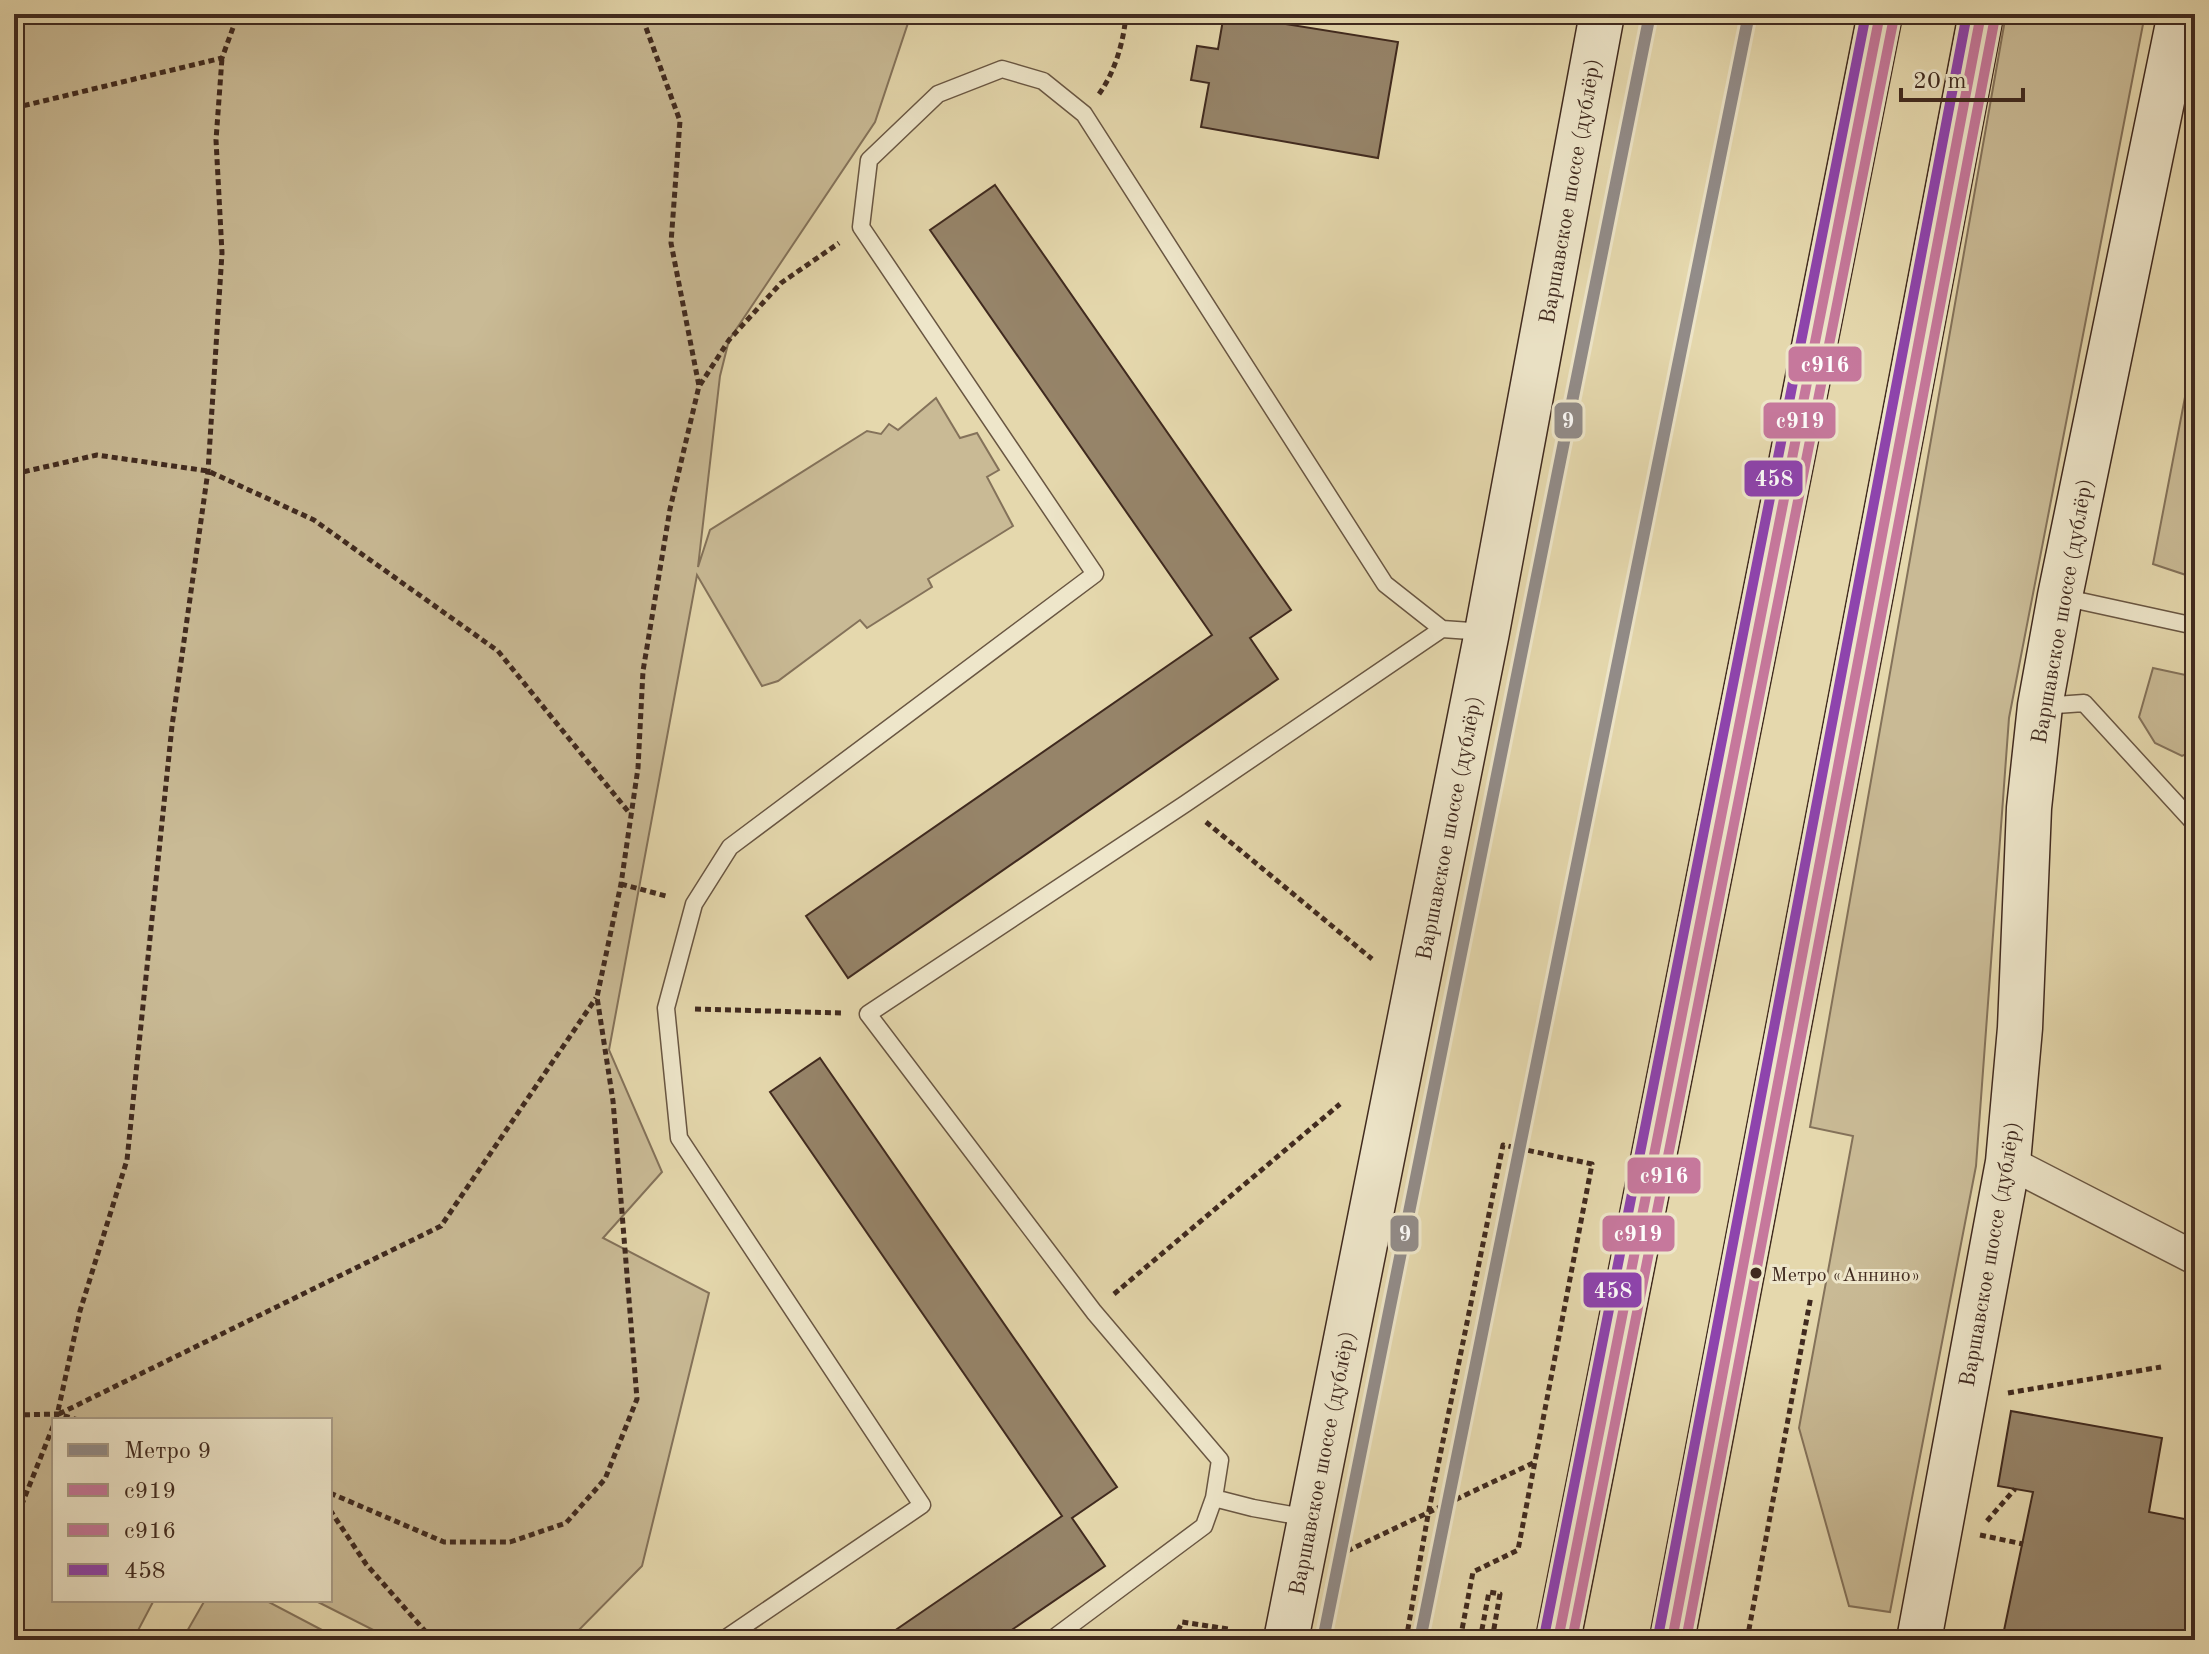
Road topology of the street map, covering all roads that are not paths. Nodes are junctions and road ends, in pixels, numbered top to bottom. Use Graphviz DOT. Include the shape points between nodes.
graph roads {
  1 [pos="1602,14"];
  2 [pos="1880,14"];
  3 [pos="1981,14"];
  4 [pos="2180,14"];
  5 [pos="2060,596"];
  6 [pos="2195,626"];
  7 [pos="1442,629"];
  8 [pos="1487,632"];
  9 [pos="2040,706"];
  10 [pos="2195,824"];
  11 [pos="2008,1162"];
  12 [pos="2195,1258"];
  13 [pos="1214,1498"];
  14 [pos="1310,1518"];
  15 [pos="723,1640"];
  16 [pos="1051,1640"];
  17 [pos="1286,1640"];
  18 [pos="1558,1640"];
  19 [pos="1672,1640"];
  20 [pos="1919,1640"];
  1 -- 8 [label="main road, Варшавское шоссе (дублёр)"];
  2 -- 18 [label="main road"];
  3 -- 19 [label="main road"];
  4 -- 5 [label="main road, Варшавское шоссе (дублёр)"];
  5 -- 6 [label="lane"];
  5 -- 9 [label="main road, Варшавское шоссе (дублёр)"];
  7 -- 8 [label="lane"];
  7 -- 13 [label="lane" via="868,1014 1094,1312 1220,1460"];
  7 -- 15 [label="lane" via="1385,584 1084,114 1043,81 1002,69 938,94 869,160 861,227 1095,574 730,847 694,904 666,1008 679,1138 922,1505"];
  8 -- 14 [label="main road, Варшавское шоссе (дублёр)"];
  9 -- 10 [label="lane" via="2084,703"];
  9 -- 11 [label="main road, Варшавское шоссе (дублёр)"];
  11 -- 12 [label="street"];
  11 -- 20 [label="main road, Варшавское шоссе (дублёр)"];
  13 -- 14 [label="lane"];
  13 -- 16 [label="lane" via="1204,1526"];
  14 -- 17 [label="main road, Варшавское шоссе (дублёр)"];
}
